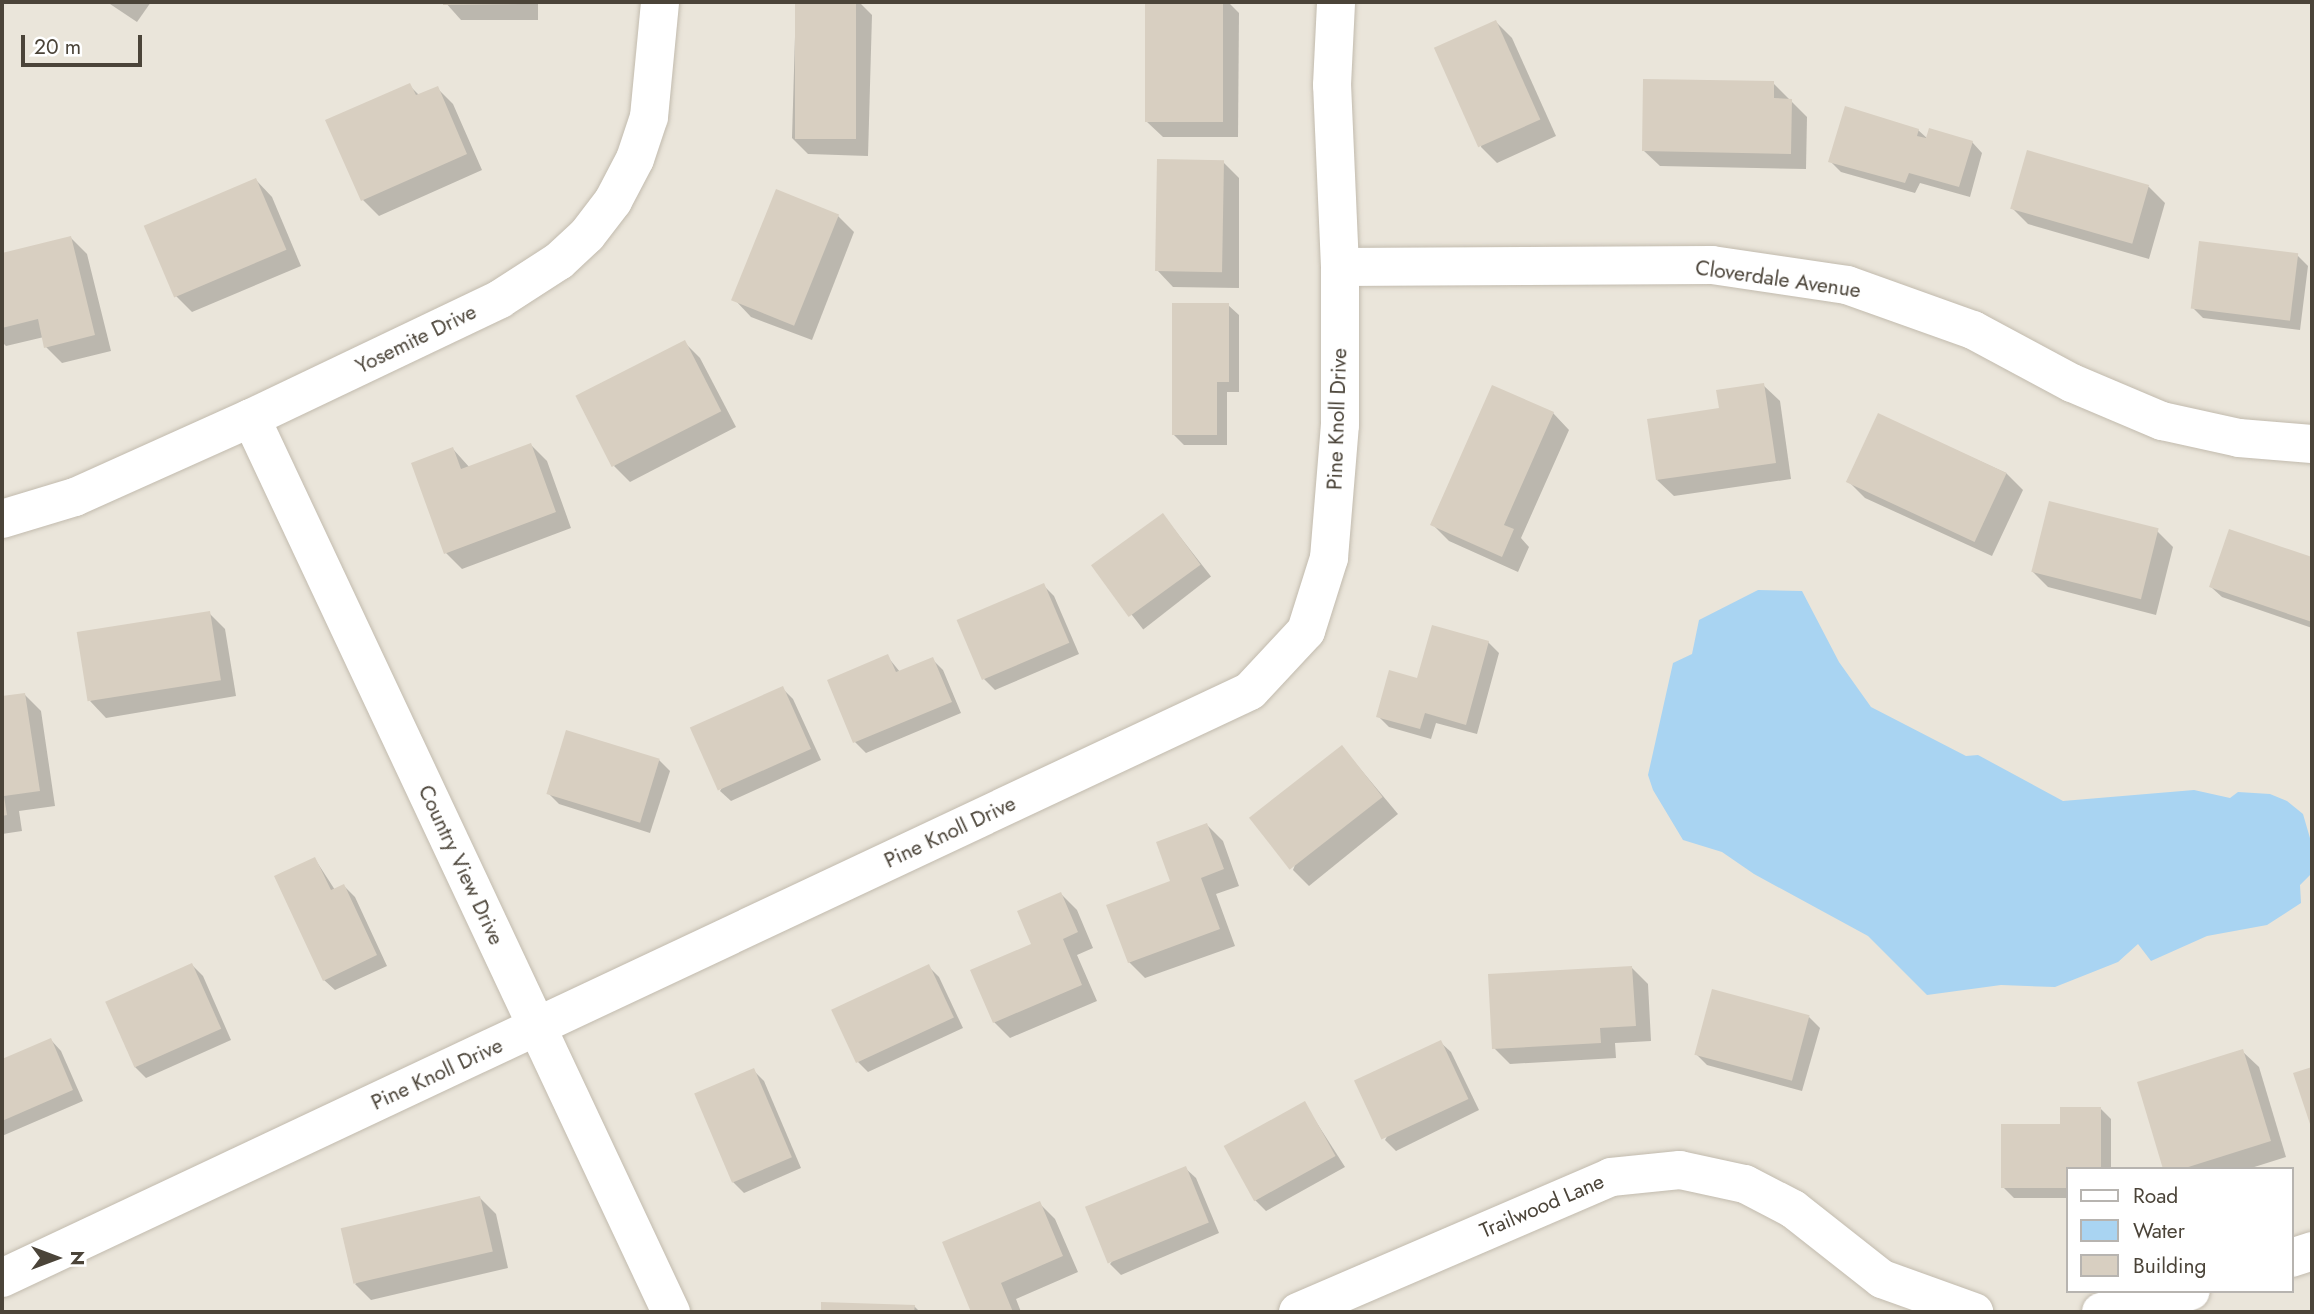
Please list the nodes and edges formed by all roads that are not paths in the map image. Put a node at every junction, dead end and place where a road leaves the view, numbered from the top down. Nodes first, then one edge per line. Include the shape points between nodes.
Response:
1 (660, 2) edge
2 (1336, 2) edge
3 (1340, 267) junction
4 (251, 418) junction
5 (2312, 444) edge
6 (2, 519) edge
7 (537, 1027) junction
8 (2312, 1251) edge
9 (2293, 1257) edge
10 (2, 1278) edge
11 (2182, 1293) edge
12 (2192, 1293) edge
13 (671, 1312) edge
14 (1301, 1312) edge
15 (1974, 1312) edge
16 (2101, 1312) edge
17 (2197, 1312) edge

1 - 4 street, Yosemite Drive via 649,117 629,170 587,235 559,261 500,299
2 - 3 street, Pine Knoll Drive via 1332,85
3 - 5 street, Cloverdale Avenue via 1712,265 1847,285 1973,330 2072,383 2162,421 2239,438
3 - 7 street, Pine Knoll Drive via 1340,425 1329,558 1306,631 1250,691
4 - 6 street, Yosemite Drive via 75,497
4 - 7 street, Country View Drive
7 - 10 street, Pine Knoll Drive
7 - 13 street, Country View Drive
8 - 9 street
11 - 16 street
12 - 17 street
14 - 15 street, Trailwood Lane via 1611,1177 1680,1170 1745,1184 1793,1209 1882,1279

